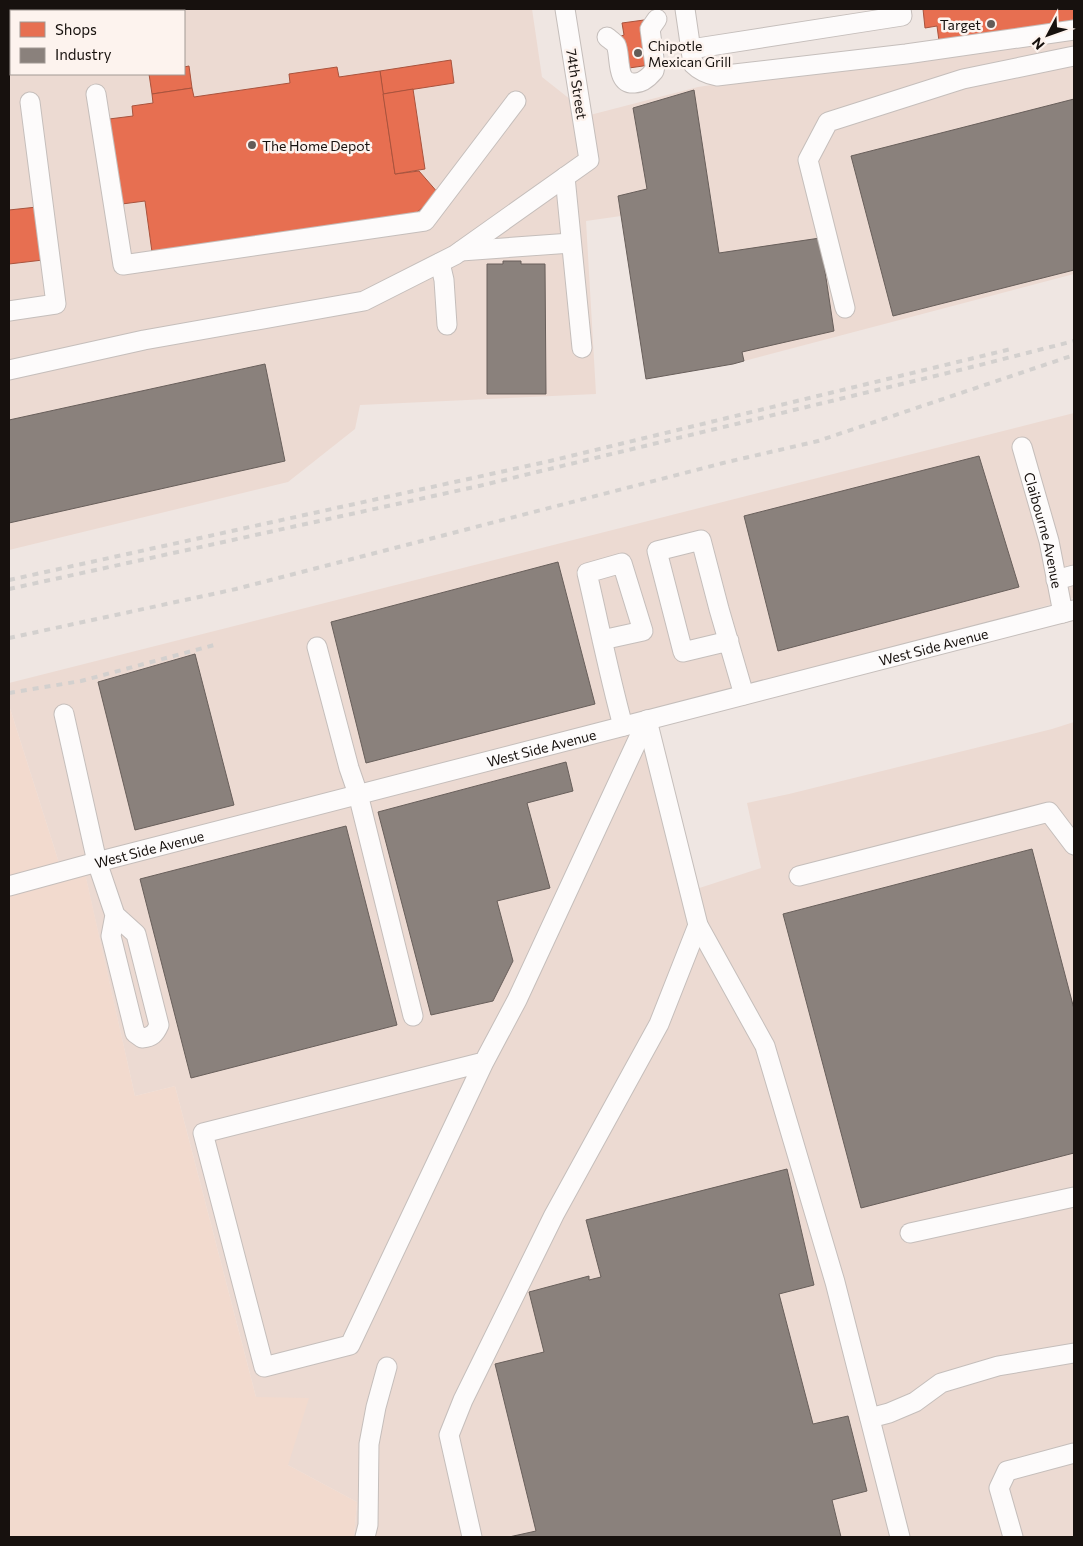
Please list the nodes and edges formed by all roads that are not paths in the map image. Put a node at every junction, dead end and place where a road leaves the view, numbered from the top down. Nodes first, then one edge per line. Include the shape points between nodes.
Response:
1 (565, 9) edge
2 (685, 9) edge
3 (901, 9) edge
4 (657, 19) dead end
5 (1074, 30) edge
6 (607, 37) dead end
7 (690, 49) junction
8 (1074, 56) edge
9 (96, 94) dead end
10 (516, 101) dead end
11 (30, 102) dead end
12 (565, 177) junction
13 (571, 243) junction
14 (461, 251) junction
15 (440, 263) junction
16 (845, 308) dead end
17 (9, 311) edge
18 (447, 325) dead end
19 (582, 348) dead end
20 (9, 370) edge
21 (1022, 447) dead end
22 (1074, 575) edge
23 (1056, 580) junction
24 (1068, 612) edge
25 (602, 640) dead end
26 (729, 641) junction
27 (317, 647) dead end
28 (744, 695) junction
29 (64, 714) dead end
30 (647, 720) junction
31 (623, 726) junction
32 (358, 794) junction
33 (1074, 845) edge
34 (97, 862) junction
35 (799, 876) dead end
36 (9, 886) edge
37 (115, 915) junction
38 (698, 925) junction
39 (413, 1016) dead end
40 (484, 1062) junction
41 (1074, 1197) edge
42 (910, 1233) dead end
43 (1074, 1353) edge
44 (387, 1367) dead end
45 (870, 1418) junction
46 (1074, 1453) edge
47 (365, 1537) edge
48 (472, 1537) edge
49 (900, 1537) edge
50 (1012, 1537) edge

1 - 12 street, 74th Street via 589,160
2 - 7 street
3 - 7 street via 902,16
4 - 6 street via 650,29 654,71 643,81 630,83 624,79 616,45
5 - 7 street via 716,76 699,70 693,64
8 - 16 street via 963,79 828,122 808,160
9 - 10 street via 123,265 426,220
11 - 17 street via 56,304
12 - 13 street
12 - 14 street
13 - 14 street
13 - 19 street
14 - 15 street
15 - 18 street
15 - 20 street via 364,301 144,340
21 - 23 street, Claibourne Avenue via 1049,541
22 - 23 street
23 - 24 street, Claibourne Avenue
24 - 28 street, West Side Avenue
25 - 31 street
26 - 26 street via 701,540 657,551 683,652
26 - 28 street
27 - 32 street
28 - 30 street, West Side Avenue
29 - 34 street
30 - 31 street, West Side Avenue
30 - 38 street
30 - 40 street via 517,1000
31 - 32 street, West Side Avenue
32 - 34 street, West Side Avenue
32 - 39 street
33 - 35 street via 1049,812
34 - 36 street, West Side Avenue
34 - 37 street
37 - 37 street via 112,936 135,1033 142,1038 151,1037 159,1026 136,934
38 - 45 street via 765,1046 836,1282
38 - 48 street via 658,1024 554,1215 449,1435
40 - 40 street via 203,1133 264,1367 350,1345
41 - 42 street
43 - 45 street via 998,1366 941,1383 915,1402 889,1414
44 - 47 street via 369,1444
45 - 49 street
46 - 50 street via 1007,1471 999,1488

